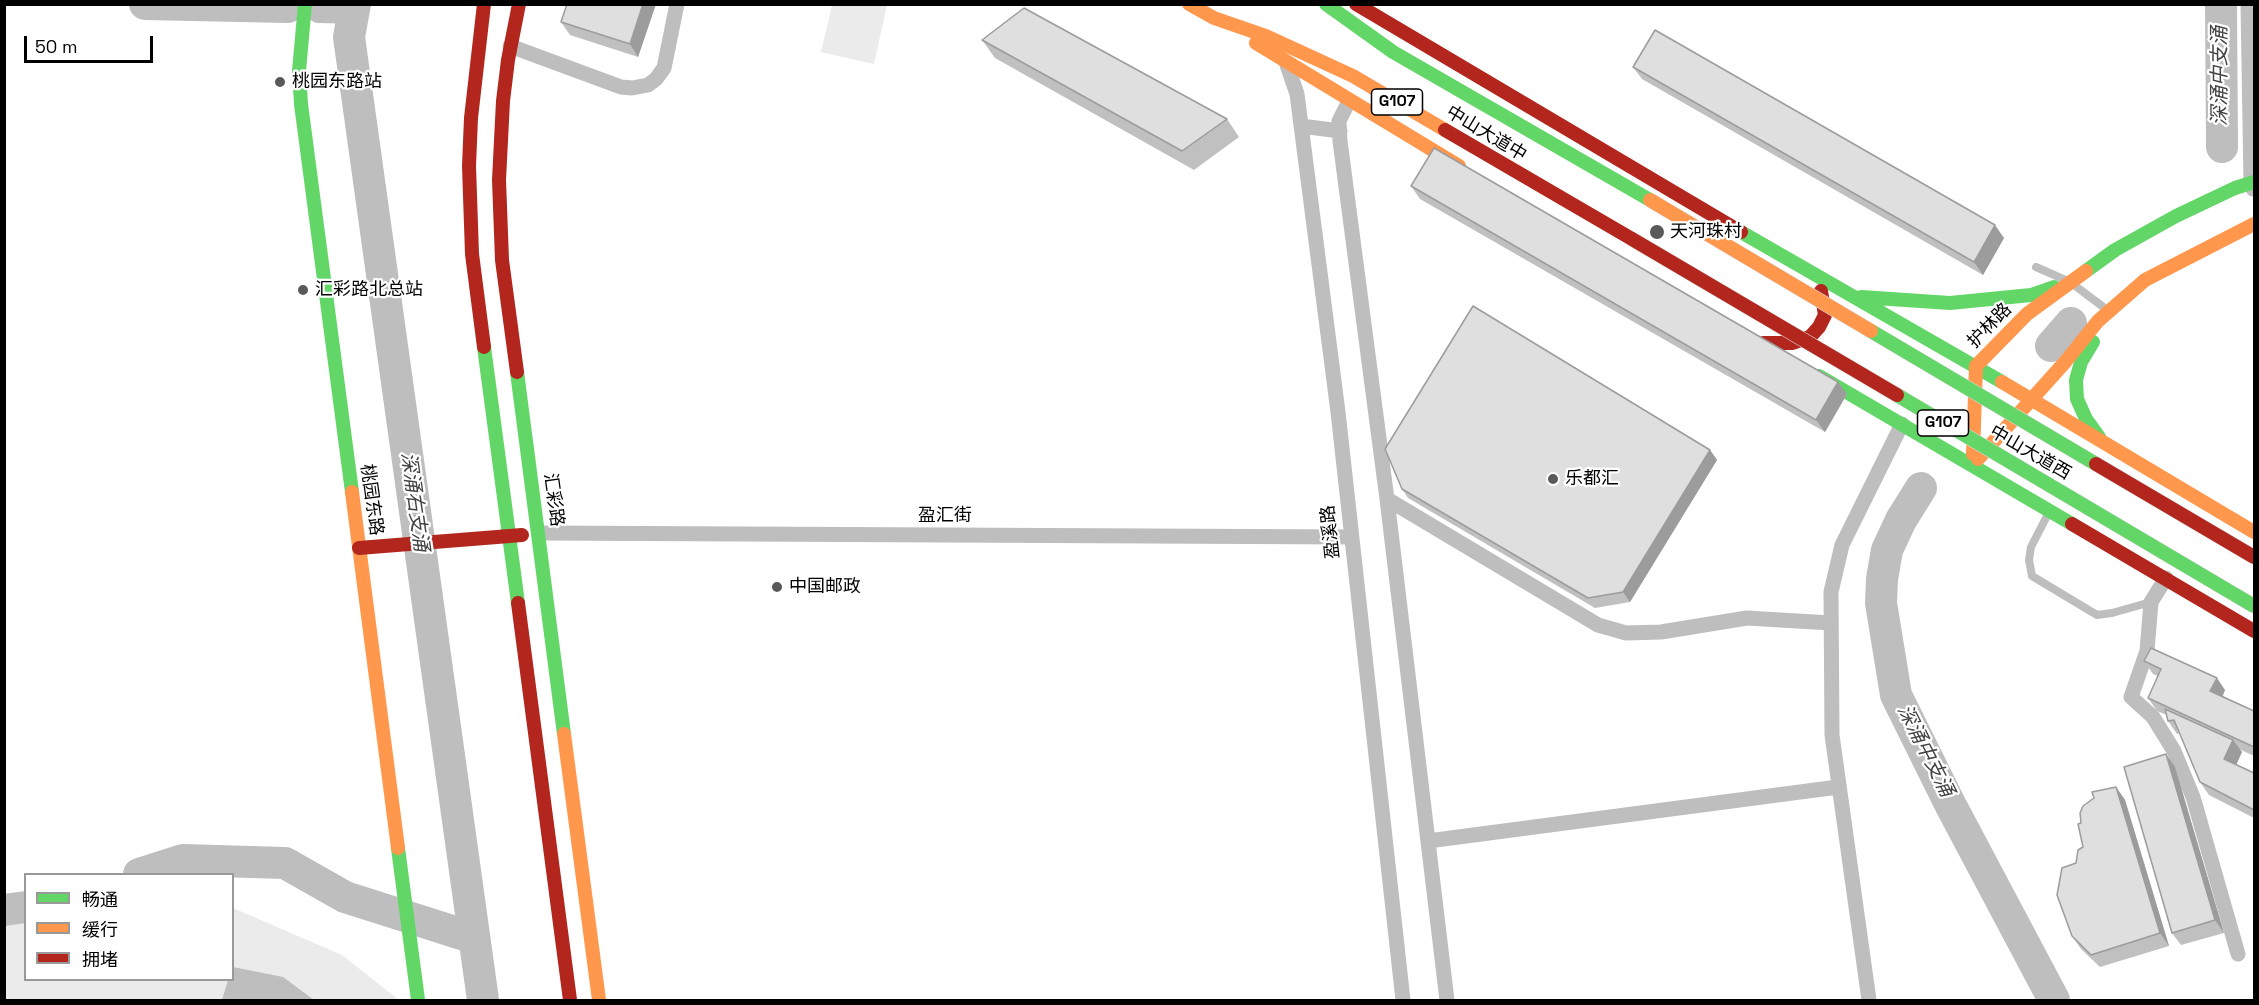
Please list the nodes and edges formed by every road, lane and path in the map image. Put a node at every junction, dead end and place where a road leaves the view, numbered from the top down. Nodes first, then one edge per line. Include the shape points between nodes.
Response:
1 (305, 4) edge
2 (484, 4) edge
3 (519, 4) edge
4 (677, 4) edge
5 (1189, 4) edge
6 (1326, 4) edge
7 (1356, 4) edge
8 (2248, 4) edge
9 (1214, 18) junction
10 (510, 46) junction
11 (1286, 62) junction
12 (1349, 101) junction
13 (1301, 126) junction
14 (1340, 131) junction
15 (1474, 175) edge
16 (2253, 186) edge
17 (1650, 200) joint
18 (2254, 224) edge
19 (1632, 240) joint
20 (2036, 267) dead end
21 (1812, 273) junction
22 (2070, 282) junction
23 (1852, 296) junction
24 (2109, 311) junction
25 (1791, 359) edge
26 (1976, 366) junction
27 (1809, 370) edge
28 (2032, 399) junction
29 (1902, 424) junction
30 (2104, 443) junction
31 (1972, 465) junction
32 (514, 467) junction
33 (1387, 499) junction
34 (2050, 510) junction
35 (2254, 532) edge
36 (540, 533) junction
37 (508, 537) junction
38 (1351, 537) junction
39 (359, 548) junction
40 (2254, 557) edge
41 (2166, 578) junction
42 (2151, 602) junction
43 (2254, 606) edge
44 (1831, 622) junction
45 (2254, 631) edge
46 (1838, 787) junction
47 (1428, 842) junction
48 (2238, 954) dead end
49 (581, 973) junction
50 (418, 1000) edge
51 (570, 1000) edge
52 (599, 1000) edge
53 (1403, 1000) edge
54 (1447, 1000) edge
55 (1869, 1000) edge

1 - 39 main road, 桃园东路 via 299,71 301,104
2 - 32 main road, 汇彩路 via 471,118 469,203 476,300
3 - 10 main road, 汇彩路
4 - 10 street via 664,68 648,85 621,87
5 - 9 main road, 中山大道中 / G107
6 - 17 main road, 中山大道中 / G107 via 1393,52
7 - 21 main road
8 - 16 street
9 - 11 main road
9 - 19 main road, 中山大道中 / G107 via 1266,36 1353,76
10 - 32 main road, 汇彩路 via 500,142 500,215
11 - 12 main road
11 - 13 street, 盈溪路 via 1297,94
12 - 14 street
12 - 15 main road
13 - 14 street
13 - 38 street, 盈溪路
14 - 33 street
16 - 22 main road, 护林路 via 2176,216 2115,250
17 - 40 main road, 中山大道西 / G107, bridge
18 - 24 main road via 2145,280
19 - 43 main road, 中山大道西 / G107, bridge
20 - 22 lane
21 - 23 main road
21 - 25 main road via 1823,297 1825,315 1810,337 1781,344 1758,340
22 - 23 main road via 2031,295 1950,303
22 - 24 lane
22 - 26 main road, 护林路 via 2027,314
23 - 26 main road
24 - 28 main road
24 - 30 main road via 2076,380 2077,399
26 - 28 main road
26 - 31 main road, 护林路
27 - 29 main road
28 - 30 main road
28 - 31 main road
29 - 31 main road
29 - 44 street via 1842,545 1831,592
30 - 35 main road
31 - 34 main road
32 - 36 main road, 汇彩路
32 - 37 main road, 汇彩路
33 - 44 street via 1598,625 1626,633 1661,632 1747,618
33 - 47 street
34 - 41 main road
34 - 42 lane via 2031,548 2032,576 2097,615
36 - 37 main road
36 - 38 street, 盈汇街
36 - 49 main road, 汇彩路
37 - 39 main road
37 - 49 main road, 汇彩路
38 - 53 street, 盈溪路
39 - 50 main road, 桃园东路
41 - 42 street
41 - 45 main road
42 - 48 street via 2147,651 2130,697 2152,717 2174,751 2193,797
44 - 46 street via 1832,735
46 - 47 street
46 - 55 street
47 - 54 street
49 - 51 main road, 汇彩路
49 - 52 main road, 汇彩路

